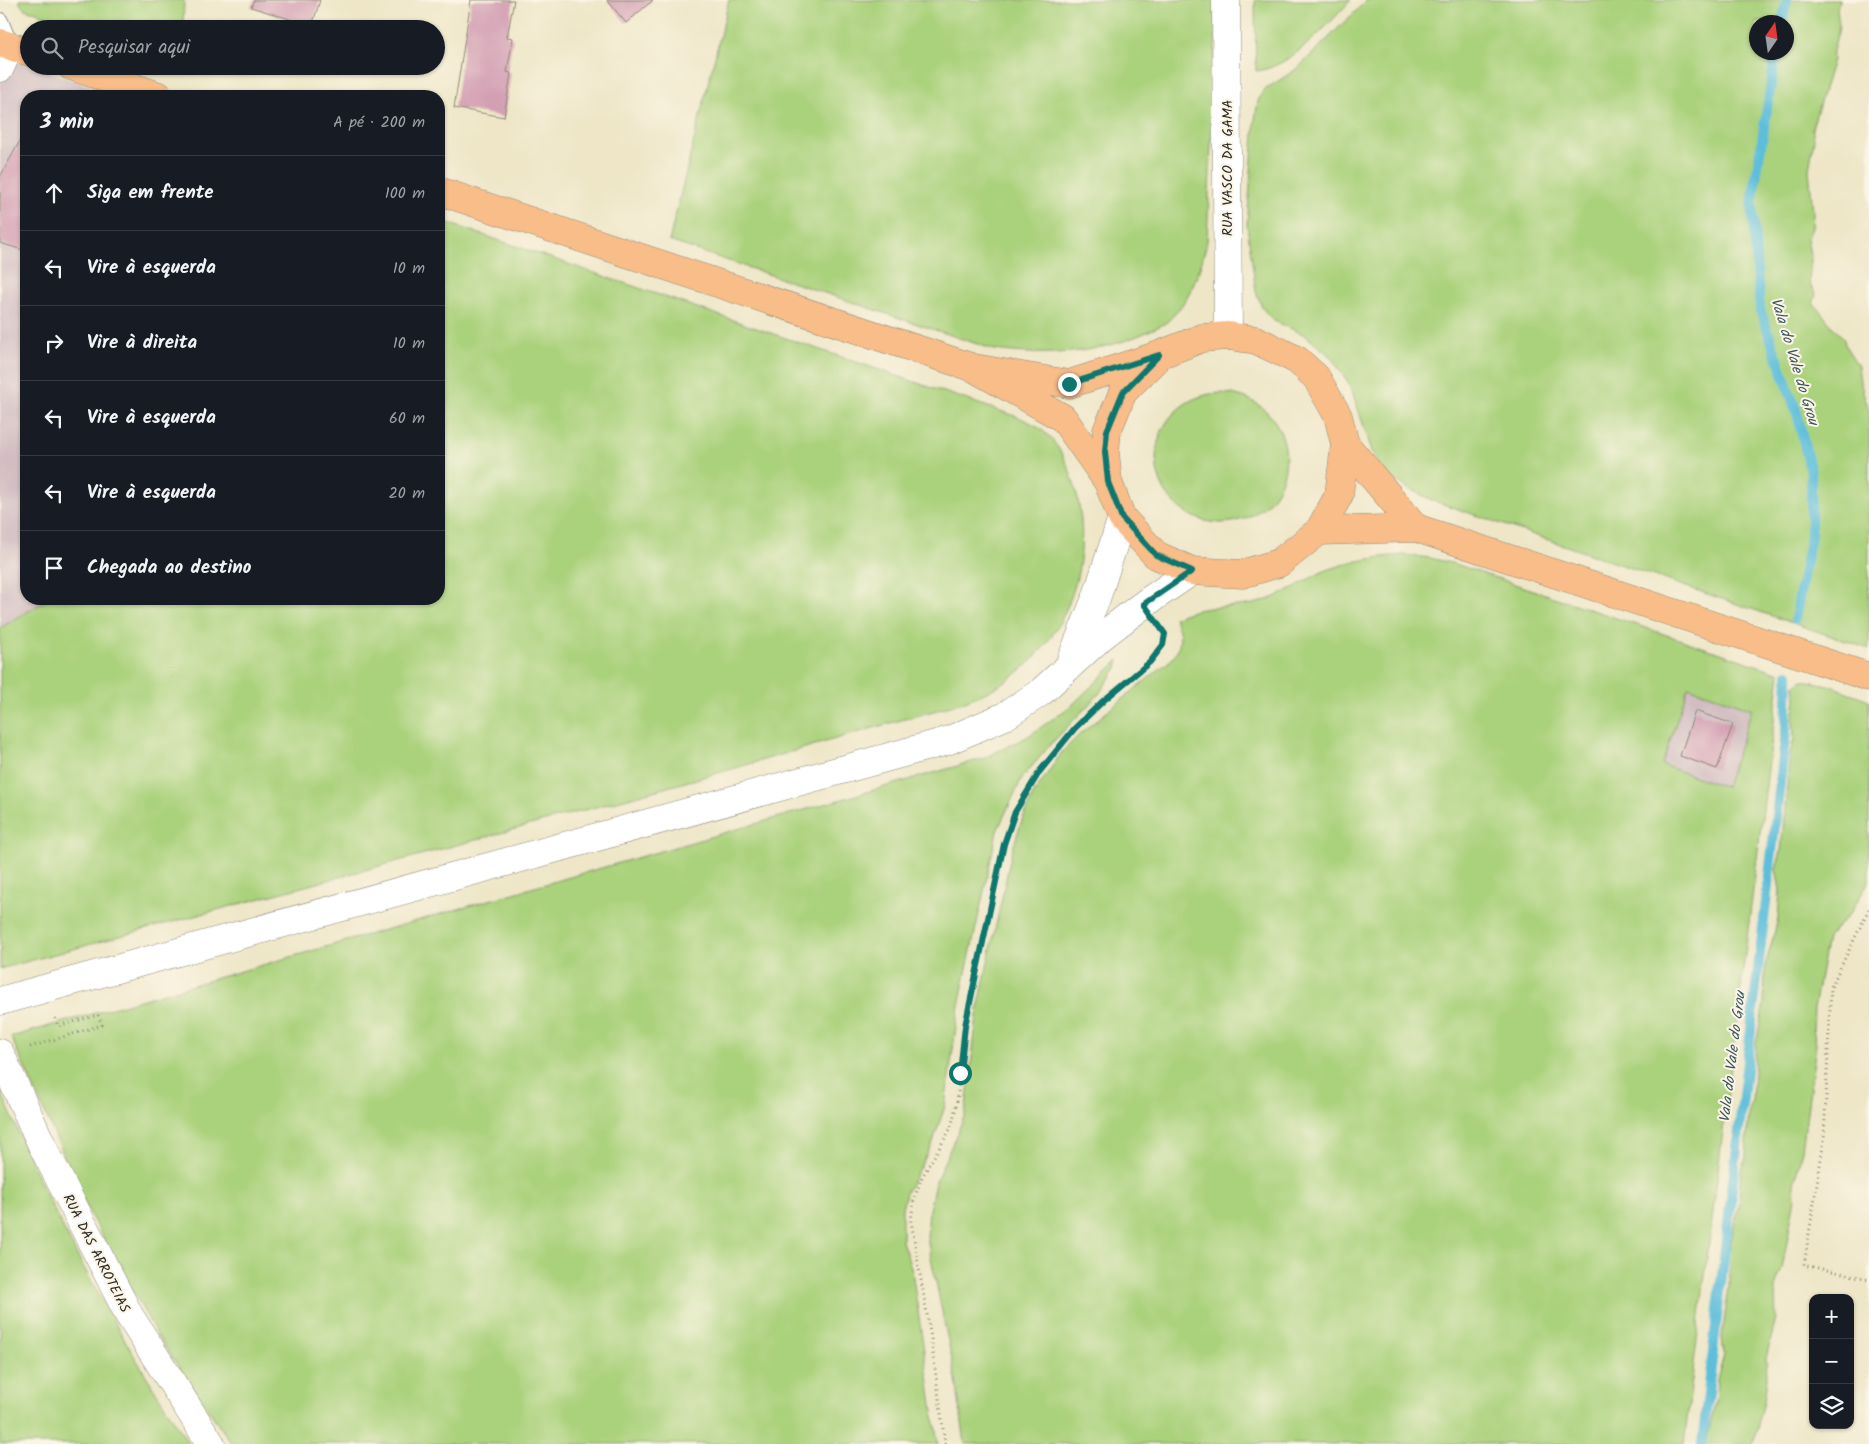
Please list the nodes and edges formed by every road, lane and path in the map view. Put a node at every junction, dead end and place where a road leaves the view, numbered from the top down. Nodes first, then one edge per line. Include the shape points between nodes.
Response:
1 (1226, 0) edge
2 (0, 20) edge
3 (10, 52) edge
4 (97, 75) edge
5 (141, 90) edge
6 (445, 193) edge
7 (1228, 336) junction
8 (1159, 355) junction
9 (974, 368) junction
10 (1345, 444) junction
11 (1108, 482) junction
12 (1122, 518) junction
13 (1416, 528) junction
14 (1318, 531) junction
15 (1192, 571) junction
16 (1144, 604) junction
17 (1070, 664) junction
18 (1869, 677) edge
19 (1869, 908) edge
20 (0, 1001) edge
21 (58, 1026) dead end
22 (61, 1037) dead end
23 (0, 1052) edge
24 (1869, 1279) edge
25 (211, 1444) edge
26 (945, 1444) edge

1 - 7 street, RUA VASCO DA GAMA
2 - 3 lane
4 - 5 main road
6 - 9 main road
7 - 8 main road via 1202,338
7 - 10 main road via 1256,340 1297,360 1316,377 1338,416
8 - 9 main road via 1069,384
8 - 11 main road via 1123,392 1107,431
9 - 11 main road via 1063,418
10 - 13 main road
10 - 14 main road via 1338,495
11 - 12 main road
12 - 15 main road via 1156,555
12 - 17 street via 1102,583
13 - 14 main road
13 - 18 main road
14 - 15 main road via 1279,563 1242,574
15 - 16 street
16 - 17 street
16 - 26 path via 1165,634 1163,645 1150,662 1075,728 1040,771 1015,812 1004,844 965,1026 958,1102 951,1128 922,1177 914,1199 911,1221 914,1250 931,1338
17 - 20 street via 1041,692 1005,716 947,741
19 - 24 path via 1831,987 1824,1140 1804,1265
21 - 22 path via 98,1015 102,1025
23 - 25 street, RUA DAS ARROTEIAS via 41,1143 129,1315

